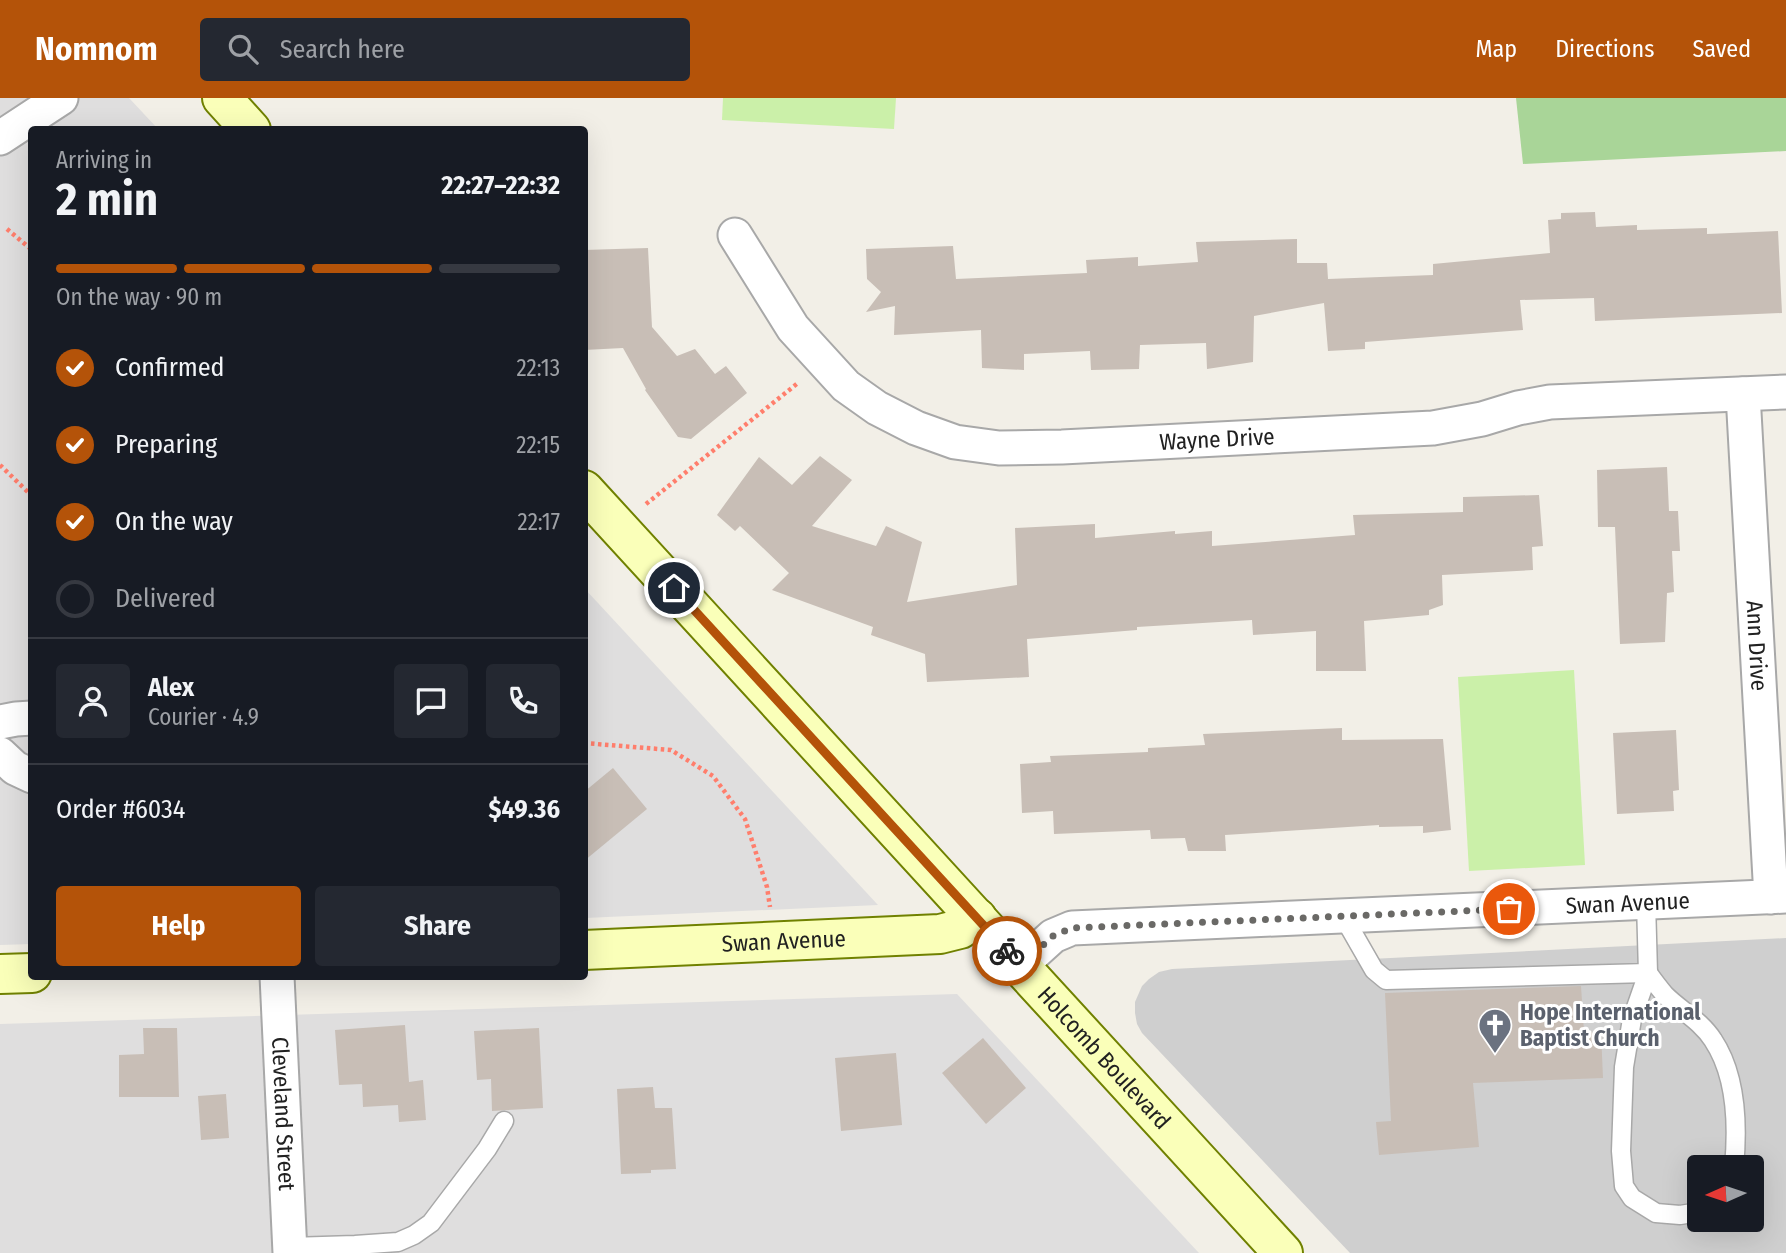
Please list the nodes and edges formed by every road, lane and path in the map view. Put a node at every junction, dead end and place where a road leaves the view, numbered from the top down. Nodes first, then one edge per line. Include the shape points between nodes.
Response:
1 (61, 98) edge
2 (222, 98) edge
3 (247, 126) edge
4 (0, 138) edge
5 (7, 229) dead end
6 (735, 235) dead end
7 (28, 247) edge
8 (823, 362) junction
9 (1786, 393) edge
10 (1743, 394) junction
11 (0, 465) edge
12 (28, 492) edge
13 (588, 495) edge
14 (618, 526) junction
15 (28, 719) edge
16 (0, 722) edge
17 (588, 743) edge
18 (0, 754) edge
19 (28, 774) edge
20 (1778, 897) edge
21 (1646, 902) junction
22 (1343, 916) junction
23 (977, 918) junction
24 (775, 942) junction
25 (588, 950) edge
26 (1021, 965) junction
27 (28, 973) edge
28 (1648, 973) junction
29 (0, 974) edge
30 (277, 980) edge
31 (504, 1121) dead end
32 (1735, 1155) edge
33 (1687, 1214) edge
34 (290, 1250) edge
35 (1283, 1253) edge

1 - 4 street
2 - 3 street
5 - 7 path
6 - 8 street, Wayne Drive via 793,328
8 - 10 street, Wayne Drive via 846,386 916,428 955,442 999,448 1433,428 1550,402
8 - 14 path
9 - 10 street, Wayne Drive
10 - 20 street, Ann Drive
11 - 12 path
13 - 14 street, Holcomb Boulevard
14 - 23 street, Holcomb Boulevard
15 - 16 street
17 - 24 path via 671,750 713,776 745,819 767,887
18 - 19 street
20 - 21 street, Swan Avenue
21 - 22 street, Swan Avenue
21 - 28 lane
22 - 26 street, Swan Avenue via 1072,928 1053,936
22 - 28 lane via 1374,970 1386,980
23 - 24 street, Swan Avenue via 940,934
23 - 26 street, Holcomb Boulevard
24 - 25 street, Swan Avenue
26 - 35 street, Holcomb Boulevard
27 - 29 street
28 - 32 lane via 1713,1039 1730,1075
28 - 33 lane via 1632,1019 1623,1067 1624,1186 1632,1198 1656,1213
30 - 34 street, Cleveland Street
31 - 34 lane via 431,1223 414,1235 398,1242

